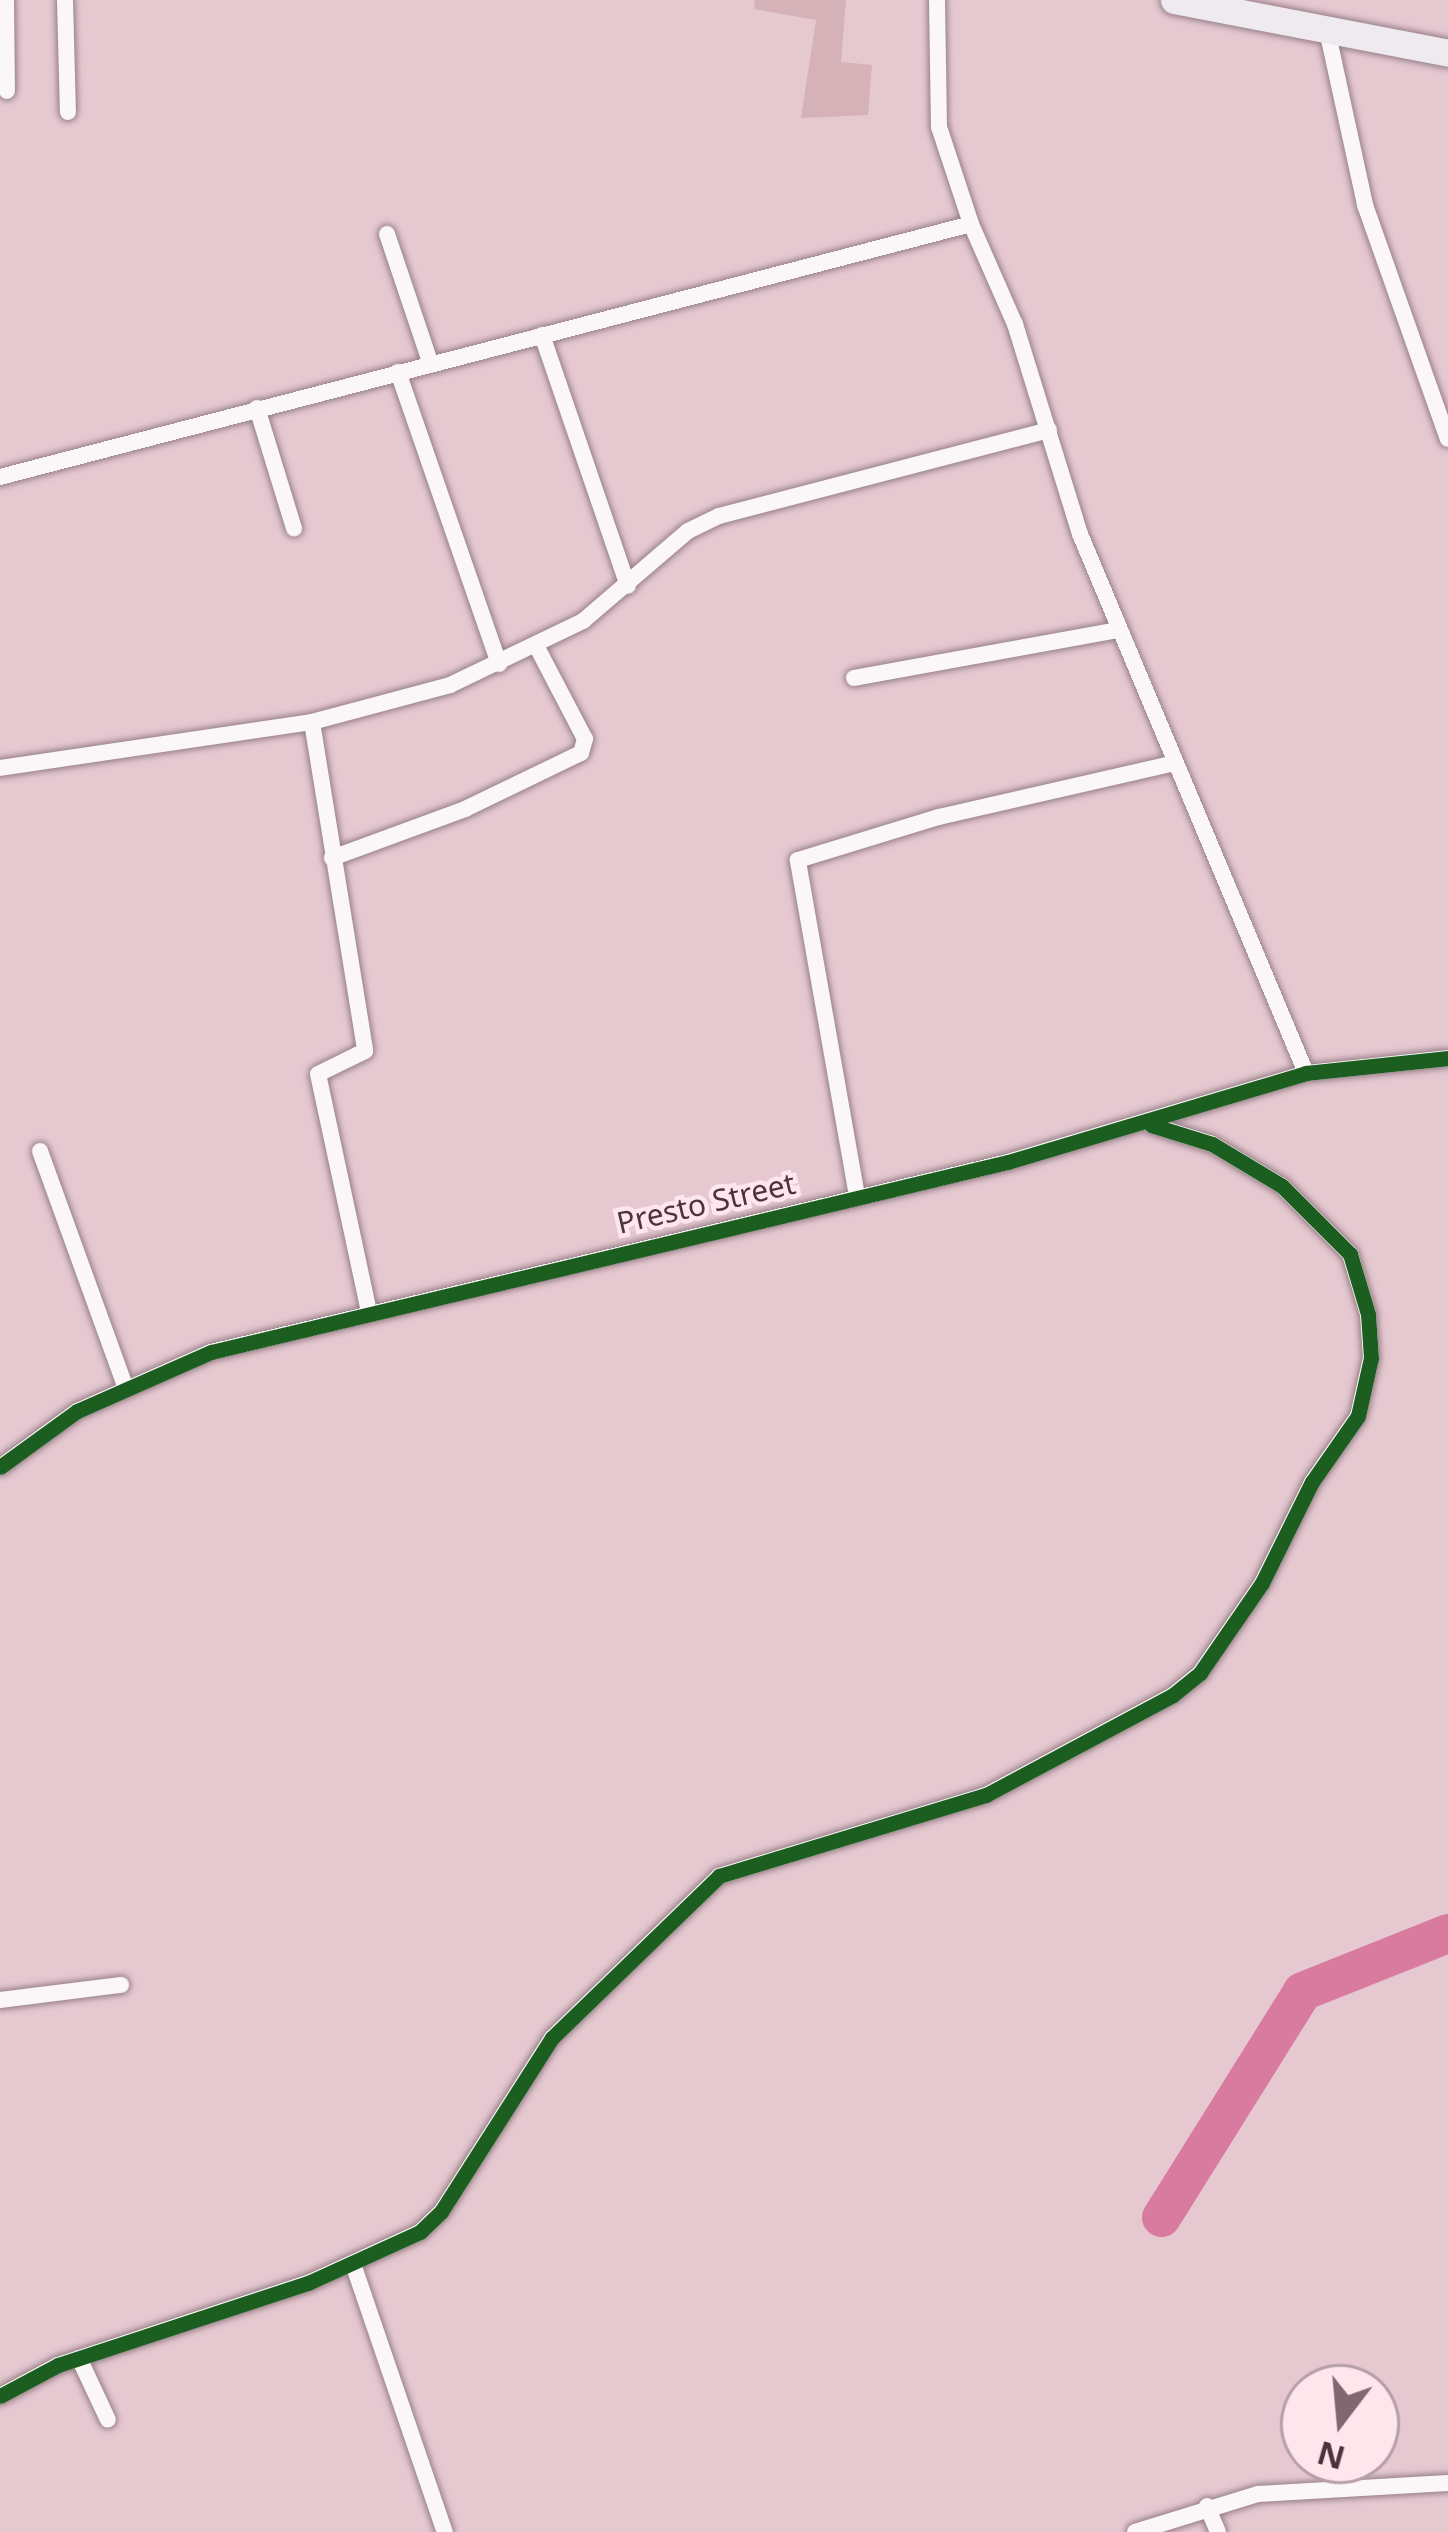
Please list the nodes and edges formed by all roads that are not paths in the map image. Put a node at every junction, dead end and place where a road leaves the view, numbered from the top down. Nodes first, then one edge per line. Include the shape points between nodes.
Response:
1 (6, 0) edge
2 (65, 0) edge
3 (937, 0) edge
4 (1174, 0) edge
5 (1327, 29) junction
6 (1448, 53) edge
7 (8, 91) dead end
8 (68, 112) dead end
9 (971, 224) junction
10 (387, 234) dead end
11 (542, 335) junction
12 (430, 362) junction
13 (398, 372) junction
14 (257, 408) junction
15 (1049, 430) junction
16 (1448, 439) edge
17 (0, 477) edge
18 (294, 528) dead end
19 (628, 586) junction
20 (1118, 629) junction
21 (538, 647) junction
22 (500, 664) junction
23 (854, 677) dead end
24 (312, 722) junction
25 (1175, 764) junction
26 (0, 768) edge
27 (332, 858) junction
28 (1448, 1058) edge
29 (1306, 1073) junction
30 (1151, 1125) junction
31 (40, 1151) dead end
32 (857, 1196) junction
33 (369, 1311) junction
34 (126, 1389) junction
35 (0, 1467) edge
36 (121, 1985) dead end
37 (0, 2000) edge
38 (353, 2264) junction
39 (79, 2358) junction
40 (0, 2396) edge
41 (108, 2420) dead end
42 (1448, 2483) edge
43 (1207, 2506) junction
44 (446, 2532) edge
45 (1135, 2532) edge
46 (1218, 2532) edge

1 - 7 street
2 - 8 street
3 - 9 street via 939,127
4 - 5 main road
5 - 6 main road
5 - 16 street via 1365,206
9 - 11 street
9 - 15 street
10 - 12 street
11 - 12 street
11 - 19 street
12 - 13 street
13 - 14 street
13 - 22 street
14 - 17 street
14 - 18 street
15 - 19 street via 754,502 688,531
15 - 20 street
19 - 21 street
20 - 23 street
20 - 25 street
21 - 22 street
21 - 27 street via 585,739 581,753 465,809
22 - 24 street
24 - 26 street
24 - 27 street
25 - 29 street
25 - 32 street via 939,817 798,860
27 - 33 street via 365,1051 318,1074
28 - 29 street, Presto Street
29 - 30 street, Presto Street
30 - 32 street, Presto Street
30 - 38 street via 1212,1144 1282,1186 1350,1254 1368,1314 1371,1358 1358,1416 1312,1482 1226,1641 1173,1695 1016,1781 921,1818 719,1876 552,2038 441,2212 420,2232
31 - 34 street
32 - 33 street, Presto Street
33 - 34 street, Presto Street via 212,1352
34 - 35 street, Presto Street via 77,1411
36 - 37 street
38 - 39 street
38 - 44 street
39 - 40 street
39 - 41 street
42 - 43 street via 1312,2486
43 - 45 street
43 - 46 street

